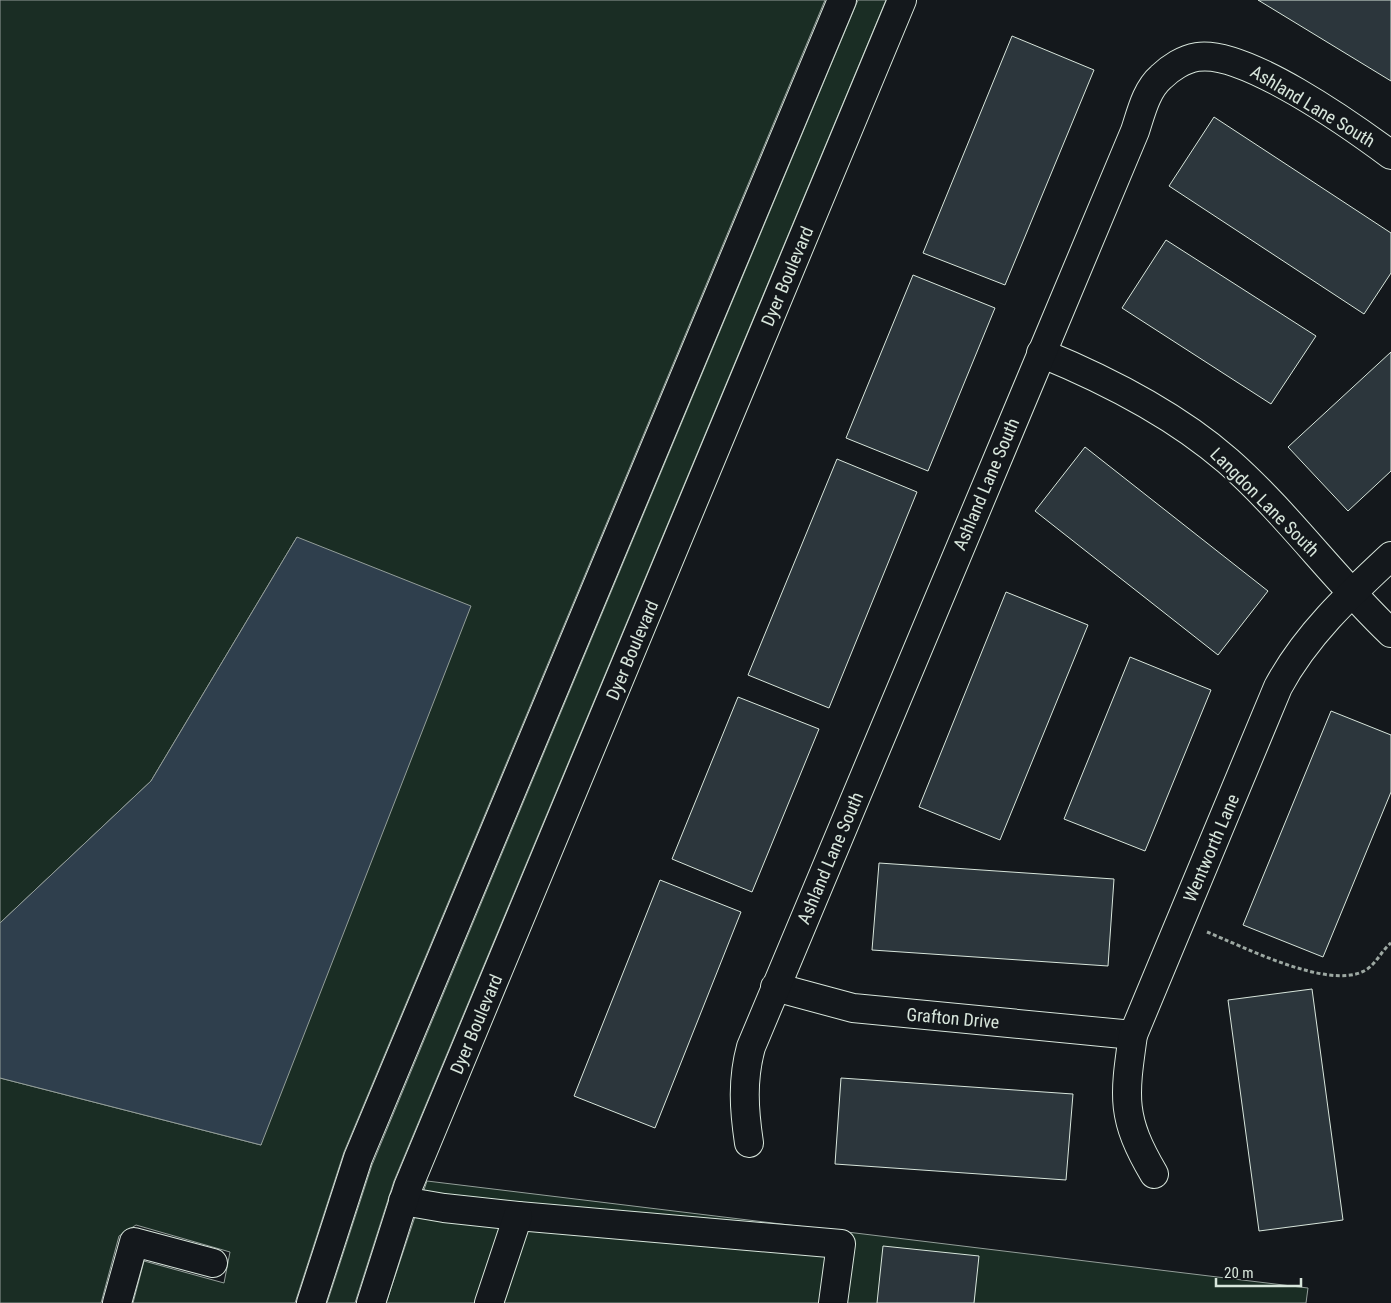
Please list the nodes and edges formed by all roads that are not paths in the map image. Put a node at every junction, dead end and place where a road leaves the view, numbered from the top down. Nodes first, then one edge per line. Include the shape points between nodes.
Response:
1 (842, 0) edge
2 (902, 0) edge
3 (1391, 154) edge
4 (1041, 352) junction
5 (1391, 556) edge
6 (1352, 592) junction
7 (1391, 633) edge
8 (775, 988) junction
9 (1133, 1035) junction
10 (749, 1143) dead end
11 (1154, 1174) dead end
12 (403, 1201) junction
13 (518, 1216) junction
14 (213, 1263) dead end
15 (117, 1303) edge
16 (312, 1303) edge
17 (370, 1303) edge
18 (489, 1303) edge
19 (833, 1303) edge

1 - 16 street via 358,1158
2 - 12 street, Dyer Boulevard
3 - 4 street, Ashland Lane South via 1305,98 1240,63 1215,57 1183,61 1159,78 1148,95
4 - 6 street, Langdon Lane South via 1108,382 1196,436 1262,494
4 - 8 street, Ashland Lane South
5 - 6 street, Wentworth Lane
6 - 7 street, Langdon Lane South
6 - 9 street, Wentworth Lane via 1292,661 1278,687
8 - 9 street, Grafton Drive via 853,1008
8 - 10 street, Ashland Lane South via 750,1047 745,1070 744,1114
9 - 11 street, Wentworth Lane via 1126,1084 1127,1108 1137,1145
12 - 13 street
12 - 17 street, Dyer Boulevard
13 - 18 street
13 - 19 street via 841,1244
14 - 15 street via 134,1242

